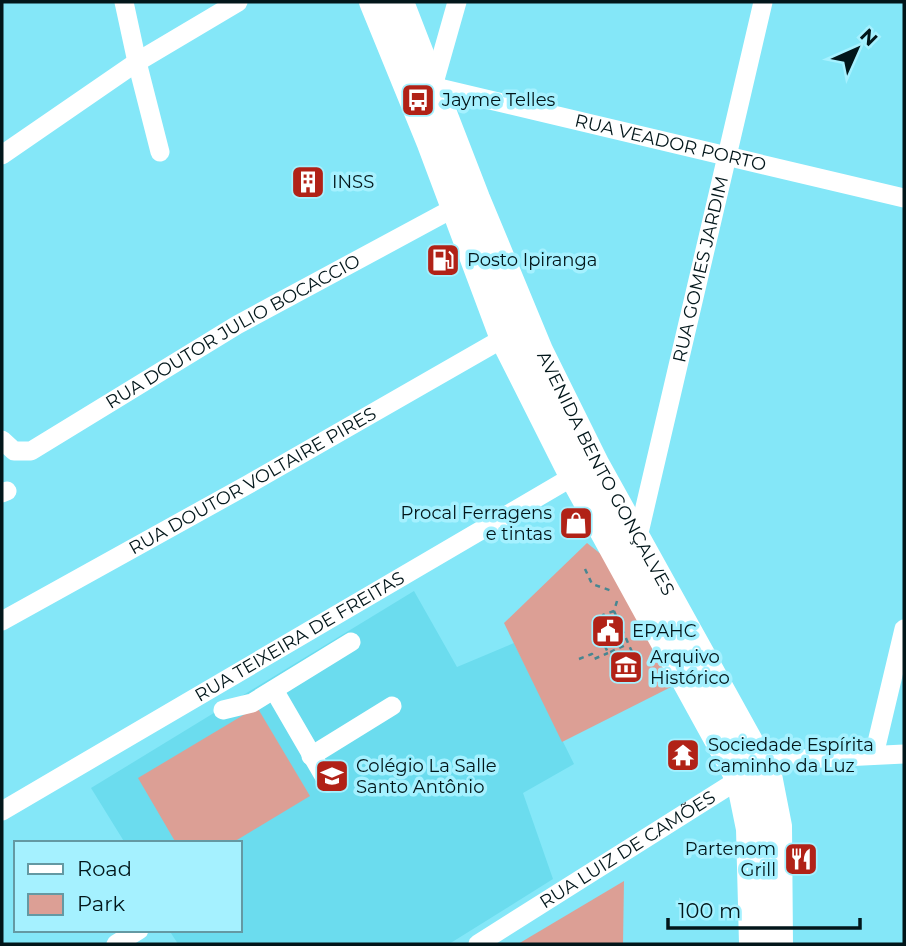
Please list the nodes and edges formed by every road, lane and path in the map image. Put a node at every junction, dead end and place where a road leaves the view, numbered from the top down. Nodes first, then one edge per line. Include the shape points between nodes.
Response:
1 (124, 2) edge
2 (237, 2) edge
3 (371, 2) edge
4 (387, 2) edge
5 (402, 2) edge
6 (457, 2) edge
7 (763, 2) edge
8 (136, 62) junction
9 (434, 85) junction
10 (441, 139) junction
11 (160, 152) dead end
12 (2, 155) edge
13 (727, 156) junction
14 (478, 198) junction
15 (904, 198) edge
16 (452, 209) junction
17 (502, 340) junction
18 (8, 446) edge
19 (585, 469) junction
20 (638, 537) junction
21 (585, 569) dead end
22 (612, 590) dead end
23 (617, 602) dead end
24 (614, 611) junction
25 (604, 618) dead end
26 (2, 621) edge
27 (904, 629) edge
28 (351, 642) dead end
29 (628, 644) junction
30 (606, 646) dead end
31 (632, 652) dead end
32 (608, 653) junction
33 (579, 659) dead end
34 (208, 690) junction
35 (274, 690) junction
36 (392, 706) dead end
37 (874, 754) junction
38 (904, 754) edge
39 (312, 756) junction
40 (750, 770) junction
41 (328, 783) dead end
42 (2, 811) edge
43 (764, 827) junction
44 (136, 932) edge
45 (116, 944) edge
46 (478, 944) edge
47 (751, 944) edge
48 (766, 944) edge
49 (781, 944) edge

1 - 8 street
2 - 8 street
3 - 16 main road, AVENIDA BENTO GONÇALVES
4 - 10 street
5 - 9 main road, AVENIDA BENTO GONÇALVES
6 - 9 street
7 - 13 street, RUA GOMES JARDIM
8 - 11 street
8 - 12 street
9 - 13 street, RUA VEADOR PORTO
9 - 14 main road, AVENIDA BENTO GONÇALVES
10 - 14 street
10 - 16 street
10 - 19 street via 522,345
13 - 15 street, RUA VEADOR PORTO
13 - 20 street, RUA GOMES JARDIM
14 - 19 main road, AVENIDA BENTO GONÇALVES
16 - 17 main road, AVENIDA BENTO GONÇALVES
16 - 18 street, RUA DOUTOR JULIO BOCACCIO via 237,326 31,451
17 - 19 main road, AVENIDA BENTO GONÇALVES
17 - 26 street, RUA DOUTOR VOLTAIRE PIRES
19 - 20 main road, AVENIDA BENTO GONÇALVES
19 - 34 street, RUA TEIXEIRA DE FREITAS
19 - 40 main road, AVENIDA BENTO GONÇALVES
20 - 40 main road, AVENIDA BENTO GONÇALVES
21 - 22 path via 592,584
23 - 24 path
24 - 25 path
24 - 29 path
27 - 37 street
28 - 35 street
29 - 31 path
29 - 32 path
30 - 32 path
32 - 33 path
34 - 35 street via 222,708 253,703
34 - 42 street, RUA TEIXEIRA DE FREITAS
35 - 39 street
36 - 39 street
37 - 38 street, RUA LUIZ DE CAMÕES
37 - 40 street, RUA LUIZ DE CAMÕES
39 - 41 street
40 - 43 street
40 - 43 street
40 - 46 street, RUA LUIZ DE CAMÕES
40 - 47 main road, AVENIDA BENTO GONÇALVES
40 - 49 main road, AVENIDA BENTO GONÇALVES via 770,775 780,826
43 - 48 street
44 - 45 street

